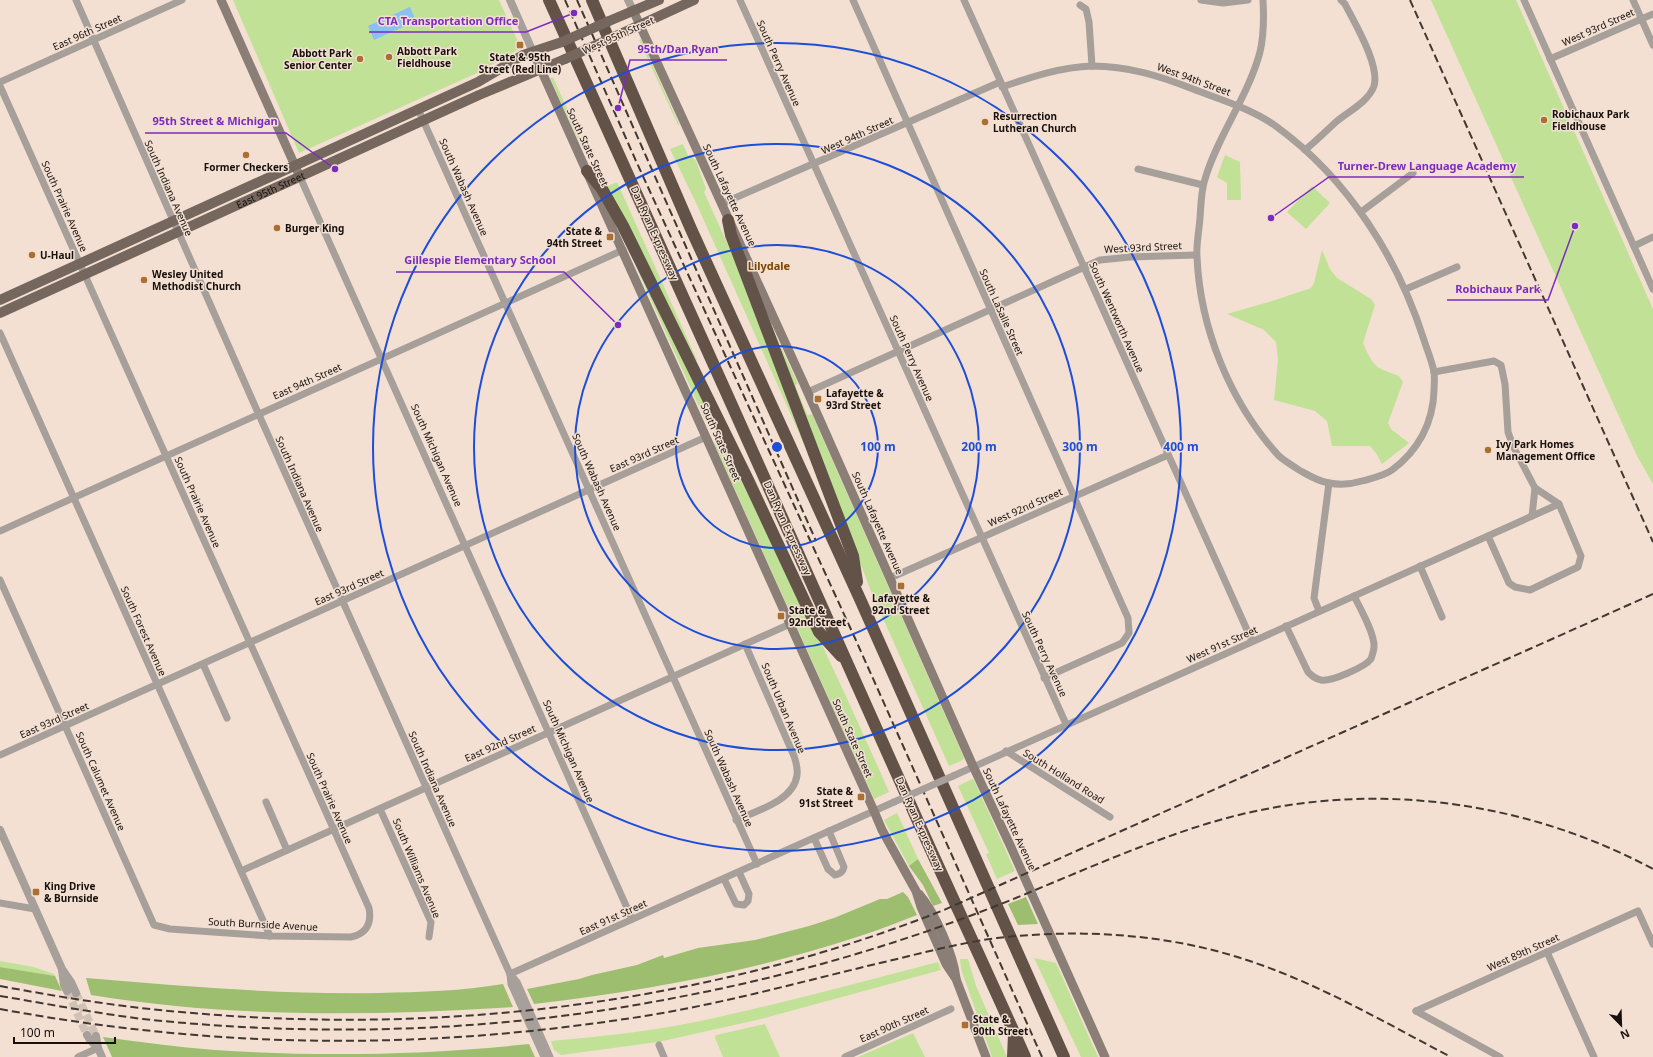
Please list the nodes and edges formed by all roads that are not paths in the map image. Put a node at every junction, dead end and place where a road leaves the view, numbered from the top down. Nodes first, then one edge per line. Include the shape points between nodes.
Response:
1 (76, 0) edge
2 (182, 0) edge
3 (221, 0) edge
4 (510, 0) edge
5 (549, 0) edge
6 (592, 0) edge
7 (628, 0) edge
8 (660, 0) edge
9 (694, 0) edge
10 (740, 0) edge
11 (853, 0) edge
12 (964, 0) edge
13 (1201, 0) edge
14 (1248, 0) edge
15 (1263, 0) edge
16 (1341, 0) edge
17 (1524, 0) edge
18 (1633, 0) edge
19 (1080, 5) dead end
20 (633, 10) junction
21 (1653, 14) edge
22 (1641, 19) junction
23 (640, 25) junction
24 (94, 40) junction
25 (1653, 45) edge
26 (533, 52) junction
27 (1550, 59) junction
28 (1092, 66) junction
29 (541, 69) junction
30 (0, 82) edge
31 (1001, 85) junction
32 (0, 86) edge
33 (1238, 106) junction
34 (418, 109) junction
35 (423, 121) junction
36 (908, 123) junction
37 (1305, 150) junction
38 (814, 164) junction
39 (295, 165) junction
40 (1138, 169) dead end
41 (587, 171) junction
42 (1413, 173) dead end
43 (300, 177) junction
44 (1203, 185) junction
45 (721, 204) junction
46 (1361, 212) junction
47 (728, 220) junction
48 (173, 221) junction
49 (178, 232) junction
50 (1653, 238) edge
51 (1634, 246) junction
52 (623, 250) junction
53 (1196, 255) junction
54 (79, 263) junction
55 (1083, 267) junction
56 (1457, 267) dead end
57 (84, 274) junction
58 (1406, 289) junction
59 (1653, 290) edge
60 (0, 300) edge
61 (506, 303) junction
62 (990, 309) junction
63 (0, 313) edge
64 (0, 333) edge
65 (898, 351) junction
66 (382, 359) junction
67 (1434, 372) junction
68 (808, 392) junction
69 (258, 415) junction
70 (706, 437) junction
71 (1168, 455) junction
72 (166, 456) junction
73 (1329, 483) junction
74 (1535, 488) junction
75 (590, 490) junction
76 (1074, 496) junction
77 (74, 498) junction
78 (1559, 504) junction
79 (1532, 516) junction
80 (0, 531) edge
81 (1488, 536) junction
82 (981, 537) junction
83 (466, 546) junction
84 (1420, 566) junction
85 (890, 578) junction
86 (0, 580) edge
87 (1354, 596) junction
88 (860, 599) junction
89 (342, 601) junction
90 (1319, 611) junction
91 (1442, 617) dead end
92 (790, 624) junction
93 (1286, 626) junction
94 (1252, 641) junction
95 (250, 643) junction
96 (745, 644) junction
97 (203, 664) junction
98 (850, 667) junction
99 (673, 677) junction
100 (1044, 678) junction
101 (157, 685) junction
102 (227, 718) dead end
103 (1066, 724) junction
104 (65, 726) junction
105 (549, 732) junction
106 (1006, 751) junction
107 (0, 755) edge
108 (973, 766) junction
109 (426, 788) junction
110 (266, 802) dead end
111 (894, 802) joint
112 (380, 808) junction
113 (874, 811) junction
114 (1110, 817) dead end
115 (736, 820) junction
116 (333, 829) junction
117 (0, 830) edge
118 (829, 831) junction
119 (814, 838) junction
120 (287, 850) junction
121 (756, 864) junction
122 (241, 871) junction
123 (739, 872) junction
124 (724, 879) junction
125 (0, 903) edge
126 (35, 909) junction
127 (632, 919) junction
128 (154, 925) joint
129 (367, 927) joint
130 (270, 936) junction
131 (429, 937) dead end
132 (1653, 944) edge
133 (1547, 952) junction
134 (62, 969) junction
135 (510, 974) junction
136 (67, 992) tunnel mouth
137 (76, 992) tunnel mouth
138 (951, 1009) dead end
139 (1014, 1031) junction
140 (87, 1035) tunnel mouth
141 (96, 1036) tunnel mouth
142 (659, 1045) dead end
143 (98, 1048) junction
144 (78, 1057) edge
145 (102, 1057) edge
146 (544, 1057) edge
147 (550, 1057) edge
148 (664, 1057) edge
149 (845, 1057) edge
150 (986, 1057) edge
151 (1013, 1057) edge
152 (1025, 1057) edge
153 (1064, 1057) edge
154 (1105, 1057) edge
155 (1500, 1057) edge
156 (1594, 1057) edge

1 - 24 street, South Indiana Avenue
2 - 24 street, East 96th Street
3 - 39 main road, South Michigan Avenue
4 - 26 street, South State Street
5 - 98 highway, Dan Ryan Expressway
6 - 88 highway via 691,229
7 - 20 street, South Lafayette Avenue
8 - 20 main road, West 95th Street
9 - 23 main road, West 95th Street
10 - 38 street, South Perry Avenue
11 - 36 street, South LaSalle Street
12 - 31 street, South Wentworth Avenue
13 - 14 street
15 - 33 street via 1263,28 1259,54
16 - 37 street via 1365,43 1375,73 1374,87 1365,99
17 - 27 street
18 - 22 street
19 - 28 street via 1086,9 1089,22
20 - 23 main road, South Lafayette Avenue
20 - 26 main road, West 95th Street, bridge via 558,44
21 - 22 street, West 93rd Street
22 - 25 street
22 - 27 street, West 93rd Street
23 - 29 main road, West 95th Street, bridge
23 - 45 main road, South Lafayette Avenue
24 - 30 street, East 96th Street
24 - 48 street, South Indiana Avenue
26 - 29 main road, South State Street
26 - 34 main road, East 95th Street via 523,55 478,82
27 - 51 street
28 - 31 street, West 94th Street via 1070,68
28 - 33 street, West 94th Street via 1125,68 1160,76
29 - 35 main road, East 95th Street
29 - 41 main road, South State Street
31 - 36 street, West 94th Street
31 - 55 street, South Wentworth Avenue
32 - 54 street, South Prairie Avenue
33 - 37 street, West 94th Street via 1275,126
33 - 44 street via 1223,133
34 - 35 street, South Wabash Avenue
34 - 39 main road, East 95th Street
35 - 43 main road, East 95th Street
35 - 61 street, South Wabash Avenue
36 - 38 street, West 94th Street
36 - 62 street, South LaSalle Street
37 - 46 street, West 94th Street via 1336,181
38 - 45 street, West 94th Street
38 - 65 street, South Perry Avenue
39 - 43 main road, South Michigan Avenue
39 - 48 main road, East 95th Street
40 - 44 street
41 - 52 main road, South State Street
41 - 98 highway via 602,189 623,226 748,480 819,632
42 - 46 street
43 - 49 main road, East 95th Street
43 - 66 street, South Michigan Avenue
44 - 53 street
45 - 47 main road, South Lafayette Avenue
46 - 58 street, West 94th Street
47 - 68 main road, South Lafayette Avenue
47 - 88 highway via 731,235 853,556
48 - 49 street, South Indiana Avenue
48 - 54 main road, East 95th Street
49 - 57 main road, East 95th Street
49 - 69 street, South Indiana Avenue
50 - 51 street
51 - 59 street
52 - 61 street, East 94th Street
52 - 70 main road, South State Street
53 - 55 street, West 93rd Street via 1100,260
53 - 73 street via 1203,308 1228,381 1253,423 1280,457 1303,472
54 - 57 street, South Prairie Avenue
54 - 60 main road, East 95th Street
55 - 62 street, West 93rd Street
55 - 71 street, South Wentworth Avenue
56 - 58 street
57 - 63 main road, East 95th Street
57 - 72 street, South Prairie Avenue
58 - 67 street, West 94th Street
61 - 66 street, East 94th Street
61 - 75 street, South Wabash Avenue
62 - 65 street, West 93rd Street
62 - 76 street, South LaSalle Street
64 - 77 street, South Forest Avenue
65 - 68 street, West 93rd Street
65 - 82 street, South Perry Avenue
66 - 69 street, East 94th Street
66 - 83 street, South Michigan Avenue
67 - 73 street via 1430,418 1415,449 1391,471 1375,478 1355,483
67 - 74 street via 1494,361 1501,365 1506,384 1508,432
68 - 85 main road, South Lafayette Avenue
69 - 72 street, East 94th Street
69 - 89 street, South Indiana Avenue
70 - 75 street, East 93rd Street
70 - 92 main road, South State Street
71 - 76 street, West 92nd Street
71 - 94 street, South Wentworth Avenue
72 - 77 street, East 94th Street
72 - 95 street, South Prairie Avenue
73 - 90 street via 1314,598
74 - 78 street
74 - 79 street
75 - 83 street, East 93rd Street
75 - 99 street, South Wabash Avenue
76 - 82 street, West 92nd Street
76 - 100 street, South LaSalle Street via 1128,618 1129,633 1117,647
77 - 80 street, East 94th Street
77 - 101 street, South Forest Avenue
78 - 79 street, West 91st Street
78 - 81 street via 1580,554 1578,567 1530,590 1509,583
79 - 81 street, West 91st Street
81 - 84 street, West 91st Street
82 - 85 street, West 92nd Street
82 - 100 street, South Perry Avenue
83 - 89 street, East 93rd Street
83 - 105 street, South Michigan Avenue
84 - 87 street, West 91st Street
84 - 91 street
85 - 108 main road, South Lafayette Avenue
86 - 104 street, South Calumet Avenue
87 - 90 street, West 91st Street
87 - 93 street via 1373,638 1371,658 1363,665 1330,680 1313,677 1308,672
88 - 153 highway
89 - 95 street, East 93rd Street
89 - 109 street, South Indiana Avenue
90 - 93 street, West 91st Street
92 - 96 street, East 92nd Street
92 - 113 main road, South State Street
93 - 94 street, West 91st Street
94 - 103 street, West 91st Street
95 - 97 street, East 93rd Street
95 - 116 street, South Prairie Avenue
96 - 99 street, East 92nd Street
96 - 115 street, South Urban Avenue via 794,756 797,775 795,783 785,796
97 - 101 street, East 93rd Street
97 - 102 street
98 - 139 highway, Dan Ryan Expressway
99 - 105 street, East 92nd Street
99 - 115 street, South Wabash Avenue
100 - 103 street, South Perry Avenue
101 - 104 street, East 93rd Street
101 - 122 street, South Forest Avenue
103 - 106 street, West 91st Street
104 - 107 street, East 93rd Street
104 - 128 street, South Calumet Avenue
105 - 109 street, East 92nd Street
105 - 127 street, South Michigan Avenue
106 - 108 street, West 91st Street
106 - 114 street, South Holland Road
108 - 111 street, West 91st Street, bridge
108 - 154 main road, South Lafayette Avenue
109 - 112 street, East 92nd Street
109 - 135 street, South Indiana Avenue
110 - 120 street
111 - 113 street, East 91st Street
112 - 116 street, East 92nd Street
112 - 131 street, South Williams Avenue via 431,922
113 - 118 street, East 91st Street
113 - 150 main road, South State Street via 916,891 929,905 954,963 956,979
115 - 121 street, South Wabash Avenue
116 - 120 street, East 92nd Street
116 - 129 street, South Prairie Avenue via 369,908 370,921
117 - 126 street
118 - 119 street, East 91st Street
118 - 119 street via 844,867 839,874 835,875 828,869
119 - 121 street, East 91st Street
120 - 122 street, East 92nd Street
121 - 123 street, East 91st Street
122 - 130 street, South Forest Avenue
123 - 124 street, East 91st Street
123 - 124 street via 749,894 748,901 744,904 736,904
124 - 127 street, East 91st Street
125 - 126 street
126 - 134 street
127 - 135 street, East 91st Street
128 - 130 street, South Burnside Avenue via 170,929
129 - 130 street, South Burnside Avenue via 359,935 351,937
132 - 133 street, West 89th Street via 1638,911
133 - 155 street, West 89th Street via 1416,1011
133 - 156 street
134 - 136 street
134 - 137 street
135 - 146 street, South Indiana Avenue via 511,984
135 - 147 street, South Indiana Avenue via 517,982
138 - 149 street, East 90th Street
139 - 151 highway
139 - 152 highway, Dan Ryan Expressway
140 - 143 street
141 - 143 street
142 - 148 street
143 - 144 street
143 - 145 street

